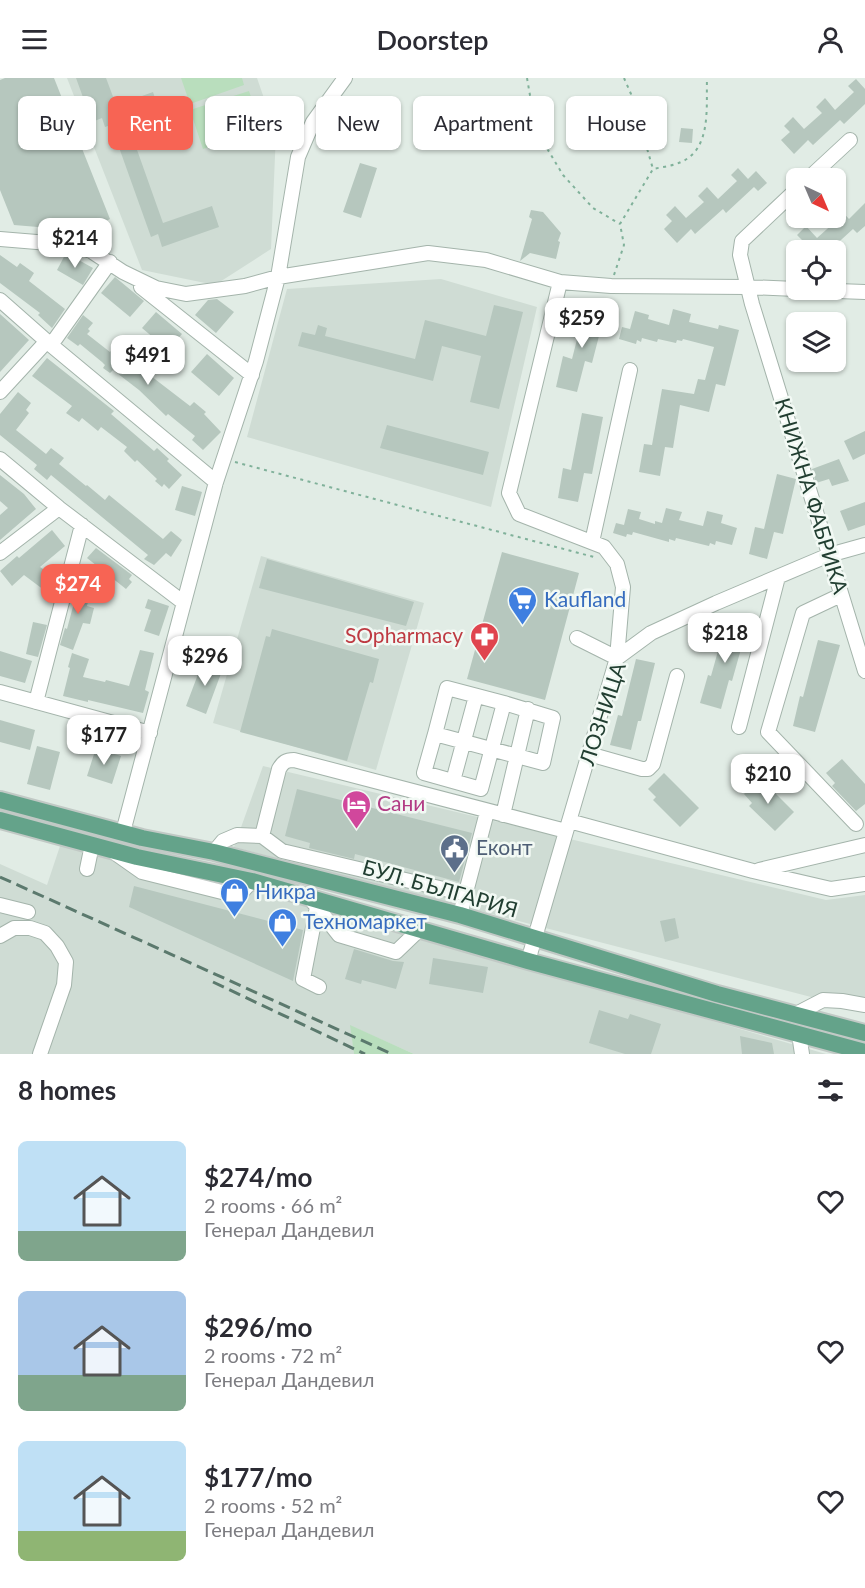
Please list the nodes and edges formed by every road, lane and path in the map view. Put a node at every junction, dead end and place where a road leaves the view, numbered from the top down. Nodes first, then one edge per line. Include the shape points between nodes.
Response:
1 (345, 78) edge
2 (527, 78) edge
3 (624, 78) edge
4 (707, 78) edge
5 (850, 140) dead end
6 (820, 168) edge
7 (653, 169) junction
8 (786, 199) edge
9 (620, 224) junction
10 (0, 239) edge
11 (110, 262) junction
12 (123, 272) junction
13 (278, 277) junction
14 (560, 282) junction
15 (611, 286) junction
16 (747, 287) junction
17 (786, 289) edge
18 (846, 291) edge
19 (865, 292) edge
20 (0, 300) edge
21 (49, 343) junction
22 (630, 370) dead end
23 (252, 375) junction
24 (0, 392) edge
25 (0, 459) edge
26 (224, 459) junction
27 (216, 482) junction
28 (59, 508) junction
29 (82, 525) junction
30 (592, 542) junction
31 (865, 545) edge
32 (0, 554) edge
33 (829, 555) junction
34 (594, 557) dead end
35 (778, 577) junction
36 (841, 595) junction
37 (184, 603) junction
38 (577, 638) dead end
39 (617, 658) junction
40 (865, 671) edge
41 (677, 676) dead end
42 (0, 692) edge
43 (476, 696) junction
44 (36, 702) junction
45 (504, 703) junction
46 (528, 710) junction
47 (739, 728) dead end
48 (150, 733) junction
49 (435, 734) junction
50 (463, 741) junction
51 (490, 749) junction
52 (589, 754) junction
53 (516, 756) junction
54 (453, 781) junction
55 (0, 800) edge
56 (487, 812) junction
57 (503, 815) junction
58 (0, 820) edge
59 (856, 824) dead end
60 (568, 826) junction
61 (123, 832) junction
62 (262, 836) junction
63 (92, 845) junction
64 (865, 845) edge
65 (214, 852) junction
66 (87, 869) dead end
67 (753, 871) junction
68 (865, 884) edge
69 (465, 894) junction
70 (313, 902) junction
71 (0, 905) edge
72 (28, 912) dead end
73 (460, 915) junction
74 (420, 929) junction
75 (0, 936) edge
76 (535, 939) junction
77 (528, 961) junction
78 (318, 987) dead end
79 (865, 1005) edge
80 (796, 1014) junction
81 (865, 1033) edge
82 (799, 1034) junction
83 (848, 1050) edge
84 (865, 1052) edge
85 (40, 1054) edge
86 (802, 1054) edge

1 - 13 street via 313,122 298,157
2 - 9 path via 536,130 563,175 593,208
3 - 7 path
4 - 7 path via 705,133 694,154 680,163
5 - 6 street
7 - 9 path
8 - 16 street, КНИЖНА ФАБРИКА via 742,241 740,255
9 - 15 path via 624,245
10 - 11 street via 73,245
11 - 12 street
11 - 21 street
12 - 13 street via 156,288 186,294
12 - 23 street
13 - 14 street via 428,252 486,260
13 - 23 street
14 - 15 street
14 - 30 street via 508,493 519,514
15 - 16 street
16 - 17 street
16 - 33 street, КНИЖНА ФАБРИКА
18 - 19 street
20 - 21 street
21 - 24 street
21 - 27 street
22 - 30 street
23 - 26 street
25 - 28 street
26 - 27 street
26 - 34 path
27 - 37 street
28 - 29 street
28 - 32 street
29 - 37 street
29 - 44 street
30 - 39 street via 604,547 617,564 623,587
31 - 33 street, ЛОЗНИЦА
33 - 35 street, ЛОЗНИЦА
33 - 36 street, КНИЖНА ФАБРИКА
35 - 39 street, ЛОЗНИЦА via 651,633
35 - 47 street
36 - 40 street, КНИЖНА ФАБРИКА
36 - 59 street via 803,613 768,732
37 - 48 street
38 - 39 street
39 - 52 street, ЛОЗНИЦА
41 - 52 street via 653,764 648,769
42 - 44 street
43 - 45 street
43 - 49 street via 447,688
43 - 50 street
44 - 48 street
45 - 46 street
45 - 51 street
46 - 53 street
46 - 53 street via 553,718 543,763
48 - 61 street
49 - 50 street
49 - 54 street via 424,773
50 - 51 street
50 - 54 street
51 - 53 street
51 - 54 street via 481,789
52 - 60 street, ЛОЗНИЦА
53 - 57 street
55 - 61 main road, БУЛ. БЪЛГАРИЯ
56 - 57 street
56 - 62 street via 288,760 279,769
56 - 69 street
57 - 60 street
58 - 63 main road
60 - 67 street
60 - 76 street, ЛОЗНИЦА
61 - 65 main road, БУЛ. БЪЛГАРИЯ
62 - 65 street via 237,835 223,841
62 - 69 street via 282,851
63 - 66 street
63 - 70 main road via 252,881
64 - 67 street
65 - 73 main road, БУЛ. БЪЛГАРИЯ
67 - 68 street via 831,889
69 - 73 street
70 - 74 main road
70 - 74 street via 339,935 396,952
70 - 78 street via 303,979
71 - 72 street
73 - 76 main road, БУЛ. БЪЛГАРИЯ
74 - 77 main road
75 - 85 street via 14,928 45,933 66,962 64,985
76 - 77 street, ЛОЗНИЦА
76 - 80 main road, БУЛ. БЪЛГАРИЯ
77 - 82 main road
79 - 80 street via 823,1000
80 - 81 main road, БУЛ. БЪЛГАРИЯ
82 - 83 main road
82 - 86 street
83 - 84 main road

